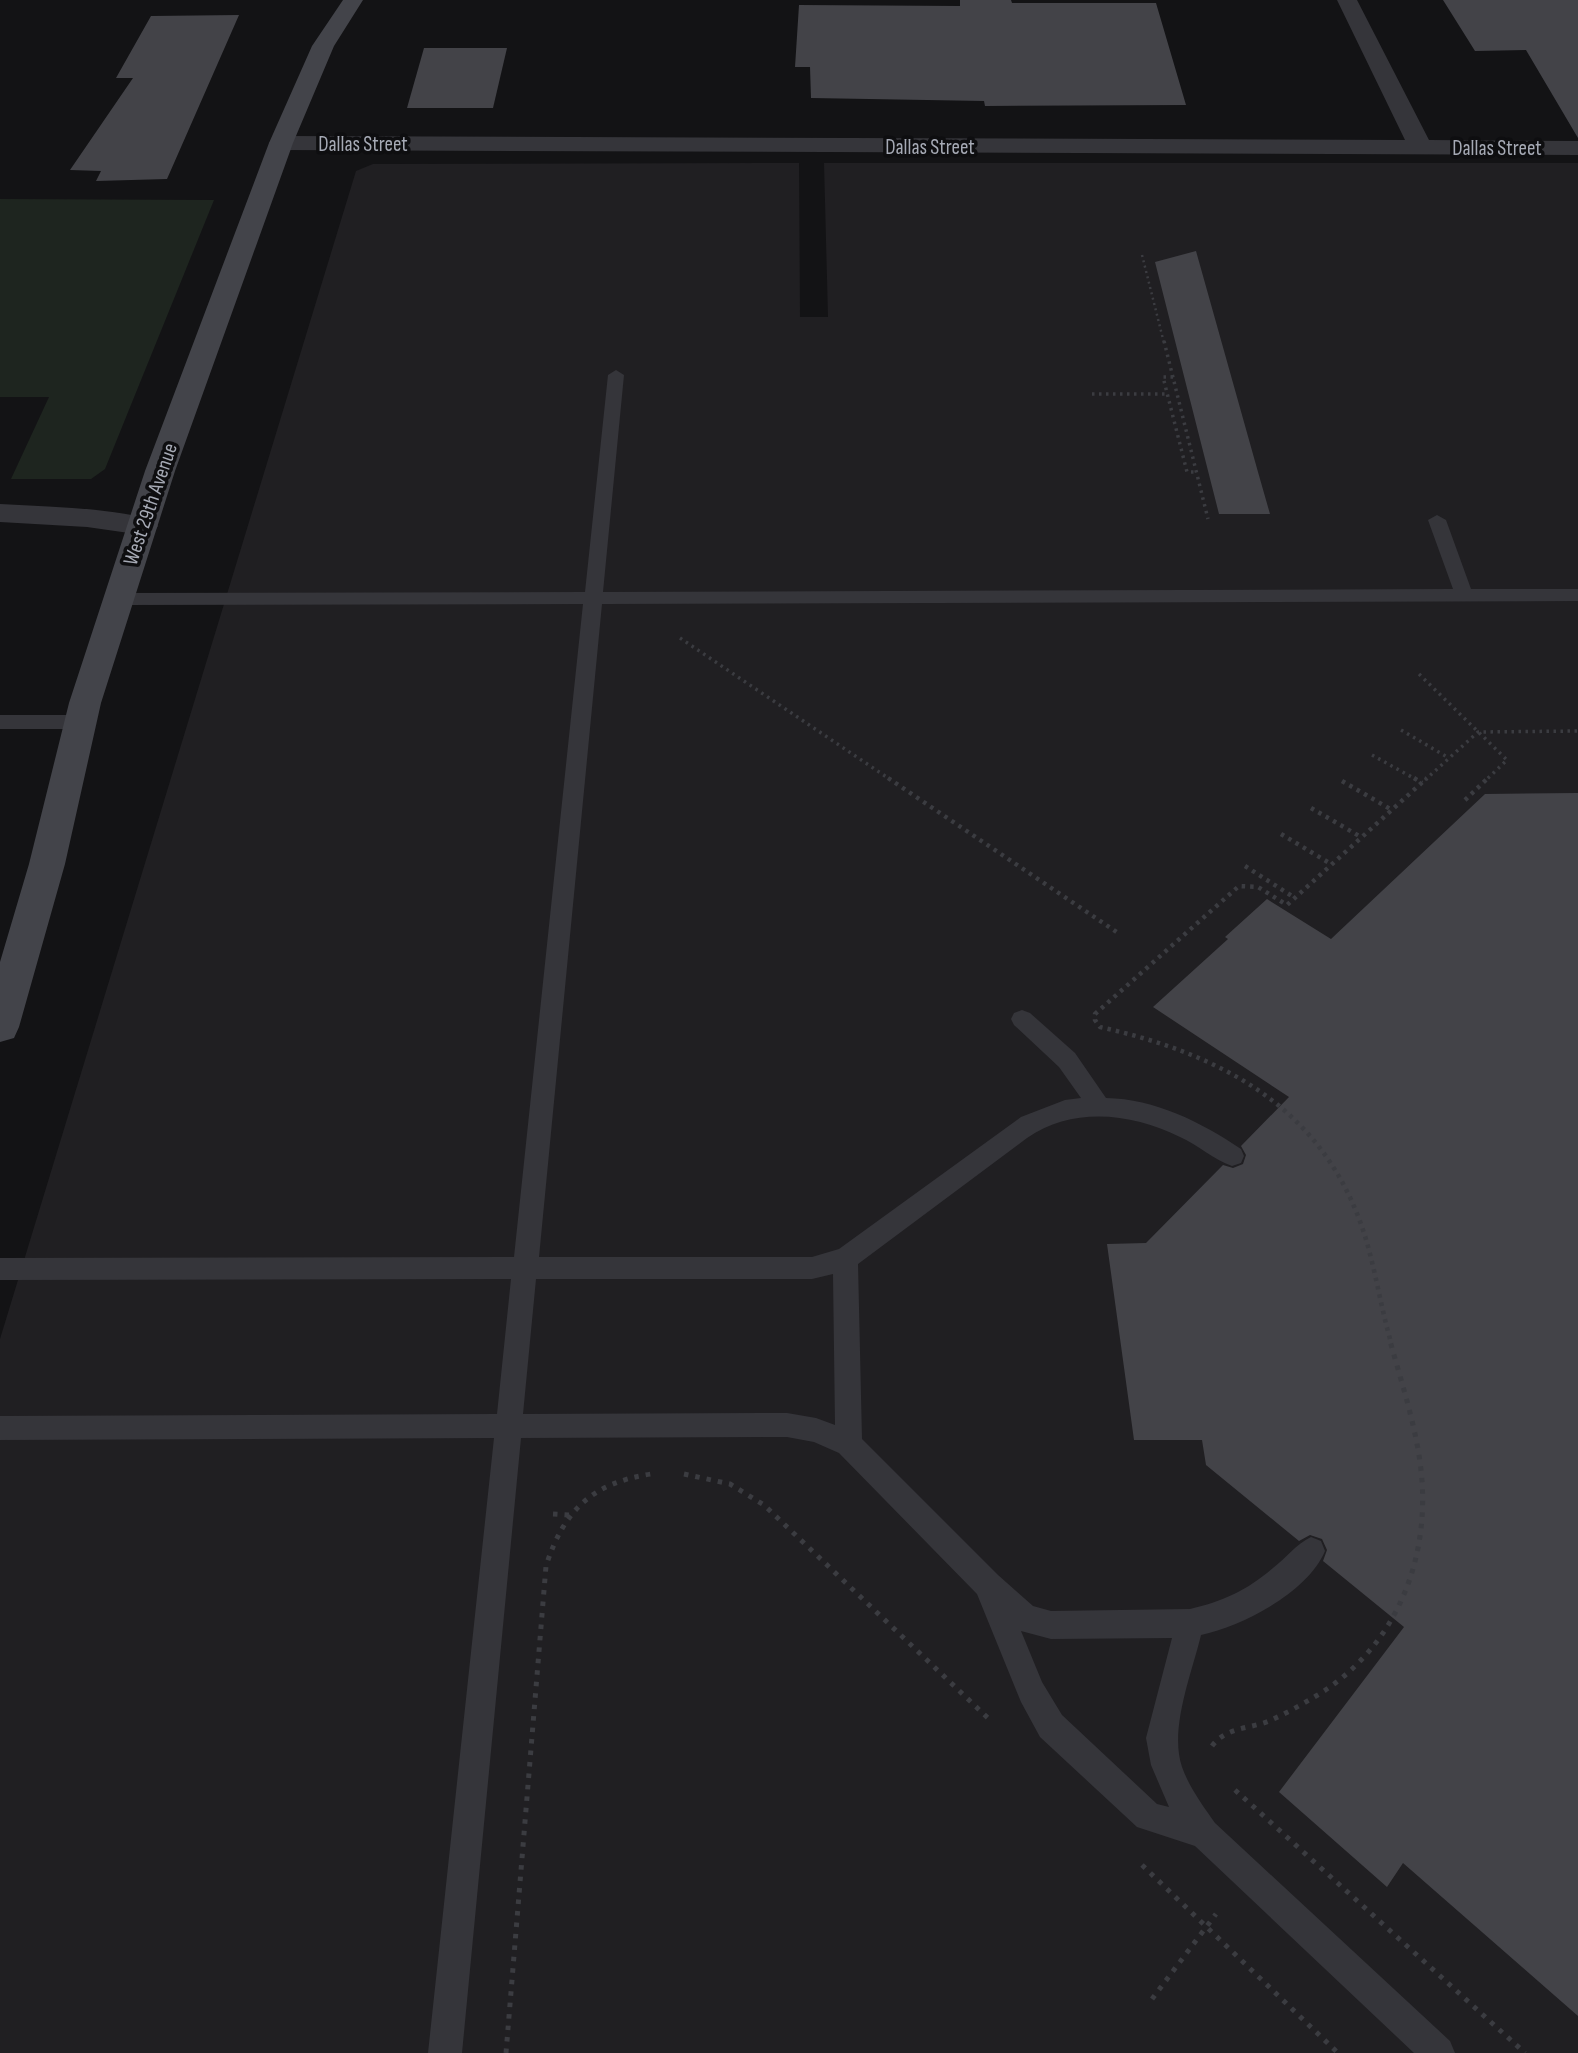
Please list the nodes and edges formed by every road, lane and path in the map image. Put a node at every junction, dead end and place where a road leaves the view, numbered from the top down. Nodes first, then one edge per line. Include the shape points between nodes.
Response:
1 (353, 0) edge
2 (1347, 0) edge
3 (281, 143) junction
4 (1421, 148) junction
5 (1578, 148) edge
6 (1142, 255) dead end
7 (616, 375) dead end
8 (1173, 377) junction
9 (1092, 394) dead end
10 (1167, 394) junction
11 (1197, 472) junction
12 (0, 513) edge
13 (1208, 519) dead end
14 (1437, 520) dead end
15 (143, 526) junction
16 (1578, 595) edge
17 (1464, 596) junction
18 (593, 598) junction
19 (118, 599) junction
20 (676, 635) dead end
21 (1419, 674) dead end
22 (0, 722) edge
23 (80, 722) junction
24 (1401, 730) dead end
25 (1578, 731) edge
26 (1478, 732) junction
27 (1372, 755) dead end
28 (1449, 758) junction
29 (1342, 781) dead end
30 (1422, 783) junction
31 (1465, 800) dead end
32 (1311, 808) dead end
33 (1392, 810) junction
34 (1281, 834) dead end
35 (1361, 838) junction
36 (1331, 864) junction
37 (1245, 866) dead end
38 (1295, 898) junction
39 (1118, 933) dead end
40 (1021, 1019) dead end
41 (0, 1027) edge
42 (1100, 1108) junction
43 (1232, 1156) dead end
44 (845, 1261) junction
45 (0, 1269) edge
46 (525, 1269) junction
47 (508, 1425) junction
48 (0, 1428) edge
49 (849, 1444) junction
50 (657, 1473) dead end
51 (681, 1473) dead end
52 (553, 1514) dead end
53 (569, 1515) junction
54 (1311, 1552) dead end
55 (988, 1585) junction
56 (1190, 1623) junction
57 (997, 1727) dead end
58 (1210, 1754) dead end
59 (1233, 1788) dead end
60 (1203, 1835) junction
61 (1136, 1860) dead end
62 (1216, 1914) dead end
63 (1206, 1927) junction
64 (1152, 1999) dead end
65 (445, 2053) edge
66 (506, 2053) edge
67 (1338, 2053) edge
68 (1438, 2053) edge
69 (1525, 2053) edge

1 - 3 street, West 29th Avenue via 323,46
2 - 4 street
3 - 4 street, Dallas Street
3 - 15 street, West 29th Avenue
4 - 5 street, Dallas Street
6 - 8 path
7 - 18 lane
8 - 10 path via 1163,377
8 - 11 path
9 - 10 path
10 - 11 path via 1187,472
11 - 13 path
12 - 15 street
14 - 17 lane
15 - 19 street, West 29th Avenue
16 - 17 lane
17 - 18 lane
18 - 19 lane
18 - 46 lane
19 - 23 street, West 29th Avenue
20 - 39 path
21 - 26 path
22 - 23 lane
23 - 41 street, West 29th Avenue via 47,864
24 - 28 path
25 - 26 path
26 - 28 path
26 - 31 path via 1507,760
27 - 30 path
28 - 30 path
29 - 33 path
30 - 33 path
32 - 35 path
33 - 35 path
34 - 36 path
35 - 36 path
36 - 38 path
37 - 38 path
38 - 58 path via 1287,905 1255,886 1239,886 1099,1010 1095,1020 1100,1027 1181,1050 1242,1079 1276,1103 1337,1174 1365,1238 1413,1433 1423,1501 1421,1530 1401,1603 1374,1647 1331,1686 1264,1723 1223,1734
40 - 42 lane via 1067,1060
42 - 43 lane via 1138,1111 1177,1123
42 - 44 lane via 1058,1112 1030,1123
44 - 46 lane via 828,1267 787,1269
44 - 49 lane
45 - 46 lane
46 - 47 lane
47 - 48 lane
47 - 49 lane via 787,1425 834,1435
47 - 65 lane
49 - 55 lane
50 - 53 path via 603,1487
51 - 57 path via 730,1484 764,1505
52 - 53 path
53 - 66 path via 556,1534 546,1566
54 - 56 lane via 1259,1599 1231,1614
55 - 56 lane via 1026,1619 1038,1623
55 - 60 lane via 1031,1692 1051,1726 1148,1816
56 - 60 lane via 1163,1723 1162,1756
59 - 69 path
60 - 68 lane
61 - 63 path
62 - 63 path
63 - 64 path
63 - 67 path

